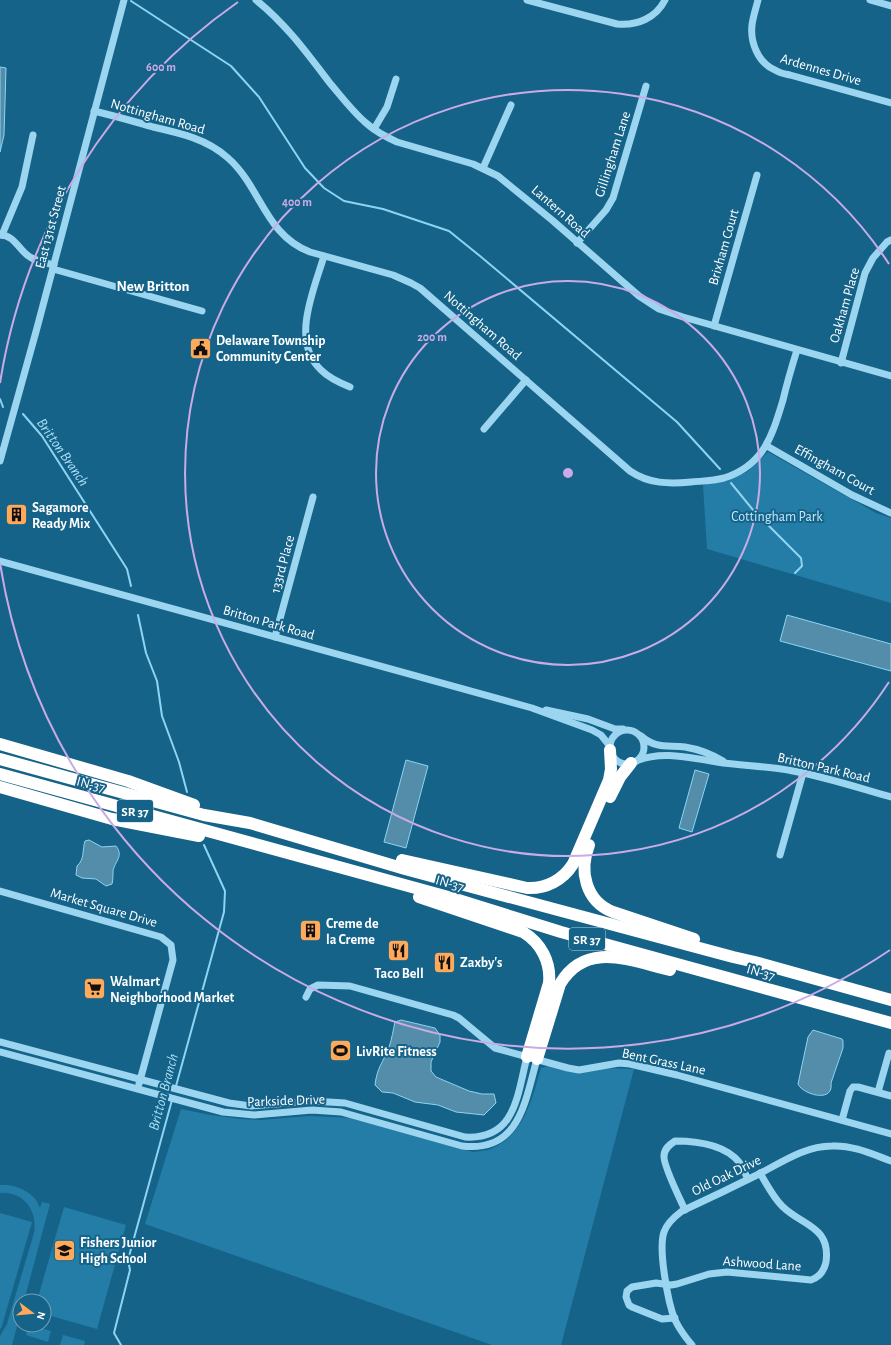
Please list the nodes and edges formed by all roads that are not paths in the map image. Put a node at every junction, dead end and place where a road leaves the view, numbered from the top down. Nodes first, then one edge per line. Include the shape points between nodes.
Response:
1 (124, 0) edge
2 (256, 0) edge
3 (527, 0) edge
4 (665, 0) edge
5 (758, 0) edge
6 (870, 0) edge
7 (891, 6) edge
8 (396, 79) dead end
9 (646, 86) dead end
10 (891, 103) edge
11 (512, 105) dead end
12 (94, 111) junction
13 (374, 129) junction
14 (33, 135) dead end
15 (483, 168) junction
16 (757, 175) dead end
17 (1, 235) edge
18 (891, 240) edge
19 (577, 243) junction
20 (324, 256) junction
21 (53, 267) junction
22 (202, 311) dead end
23 (714, 326) junction
24 (797, 350) junction
25 (841, 363) junction
26 (891, 376) edge
27 (526, 380) junction
28 (350, 387) dead end
29 (484, 429) dead end
30 (767, 446) junction
31 (0, 461) edge
32 (314, 497) dead end
33 (891, 513) edge
34 (0, 561) edge
35 (275, 637) junction
36 (532, 708) junction
37 (625, 729) junction
38 (640, 736) junction
39 (0, 744) edge
40 (610, 748) junction
41 (0, 758) edge
42 (633, 762) junction
43 (726, 763) junction
44 (803, 773) junction
45 (0, 774) edge
46 (0, 787) edge
47 (891, 796) edge
48 (250, 823) junction
49 (300, 837) junction
50 (270, 848) junction
51 (780, 855) dead end
52 (349, 870) junction
53 (0, 891) edge
54 (755, 962) junction
55 (755, 986) junction
56 (306, 997) dead end
57 (891, 1000) edge
58 (891, 1023) edge
59 (0, 1042) edge
60 (0, 1052) edge
61 (889, 1052) dead end
62 (532, 1058) junction
63 (140, 1080) junction
64 (138, 1089) junction
65 (878, 1092) junction
66 (891, 1096) edge
67 (842, 1120) junction
68 (891, 1134) edge
69 (891, 1161) edge
70 (760, 1173) junction
71 (748, 1179) junction
72 (685, 1210) junction
73 (666, 1284) junction
74 (675, 1318) junction
75 (692, 1345) edge

1 - 12 street, East 131st Street
2 - 13 street, Lantern Road via 285,26 356,114
3 - 4 street via 626,25 649,18
5 - 10 street, Ardennes Drive via 752,34 756,50 766,64 774,70 790,75
6 - 7 street
8 - 13 street via 387,107
9 - 19 street, Gillingham Lane via 614,198
11 - 15 street
12 - 20 street, Nottingham Road via 191,137 213,147 240,170 281,233 299,247
12 - 21 street, East 131st Street
13 - 15 street, Lantern Road via 397,142
14 - 17 street via 22,187
15 - 19 street, Lantern Road via 510,185
16 - 23 street, Brixham Court
17 - 21 street via 17,243 29,257
18 - 25 street, Oakham Place via 873,258 867,269
19 - 23 street, Lantern Road via 652,305
20 - 27 street, Nottingham Road via 416,285
20 - 28 street via 307,317 306,342 313,360 321,370
21 - 22 street
21 - 31 street, East 131st Street
23 - 24 street, Lantern Road
24 - 25 street, Lantern Road
24 - 30 street, Nottingham Road
25 - 26 street, Lantern Road
27 - 29 street
27 - 30 street, Nottingham Road via 630,471 652,481 673,483 724,478 748,465
30 - 33 street, Effingham Court via 852,495
32 - 35 street, 133rd Place
34 - 35 street, Britton Park Road
35 - 36 street, Britton Park Road
36 - 37 street, Britton Park Road via 588,720 615,729
36 - 40 street, Britton Park Road via 592,730 601,735
37 - 38 street
37 - 40 street via 611,739
38 - 42 street via 643,741 643,752
38 - 43 street, Britton Park Road via 655,745 696,749
39 - 48 highway via 128,781
40 - 42 street via 612,755 620,762
40 - 49 highway via 609,780 573,864 562,877 546,886 522,887
41 - 48 highway, IN-37 / SR 37 via 204,815
42 - 43 street, Britton Park Road via 662,755
42 - 54 highway via 617,782 586,855 585,875 590,892 609,910
43 - 44 street, Britton Park Road
44 - 47 street, Britton Park Road
44 - 51 street
45 - 50 highway, IN-37 / SR 37
46 - 50 highway via 112,819 235,844
48 - 49 highway, IN-37 / SR 37
49 - 54 highway, IN-37 / SR 37 via 412,871
50 - 52 highway, IN-37 / SR 37
52 - 55 highway, IN-37 / SR 37
52 - 62 highway via 373,883 523,932 537,943 547,963 549,983
53 - 63 street, Market Square Drive via 161,937 171,945 173,960
54 - 57 highway, IN-37 / SR 37
55 - 58 highway, IN-37 / SR 37
55 - 62 highway via 728,983 611,957 593,958 574,967 560,984
56 - 62 street, Bent Grass Lane via 310,989 318,985 351,987 453,1015 492,1046
59 - 63 street, Parkside Drive
60 - 64 street, Parkside Drive
61 - 65 street
62 - 63 street, Parkside Drive via 511,1113 501,1128 474,1137 465,1137 340,1102 312,1101 250,1106
62 - 64 street, Parkside Drive via 522,1113 514,1126 493,1143 474,1147 462,1146 341,1112 312,1110 242,1115
62 - 67 street, Bent Grass Lane via 576,1070 619,1063 630,1064
63 - 64 street, Market Square Drive
65 - 66 street
65 - 67 street via 853,1087
67 - 68 street, Bent Grass Lane
69 - 70 street, Old Oak Drive via 855,1148 818,1147 796,1154
70 - 71 street, Old Oak Drive
70 - 73 street, Ashwood Lane via 781,1206 813,1227 823,1238 826,1245 826,1260 819,1276 811,1280 727,1272 709,1274 677,1284
71 - 72 street, Old Oak Drive
71 - 72 street via 740,1164 723,1149 707,1144 675,1141 665,1151 664,1161
72 - 73 street, Old Oak Drive via 674,1217 663,1233
73 - 74 street, Old Oak Drive
73 - 74 street, Ashwood Lane via 632,1287 628,1291 627,1301 632,1308 662,1319
74 - 75 street, Old Oak Drive via 683,1336

